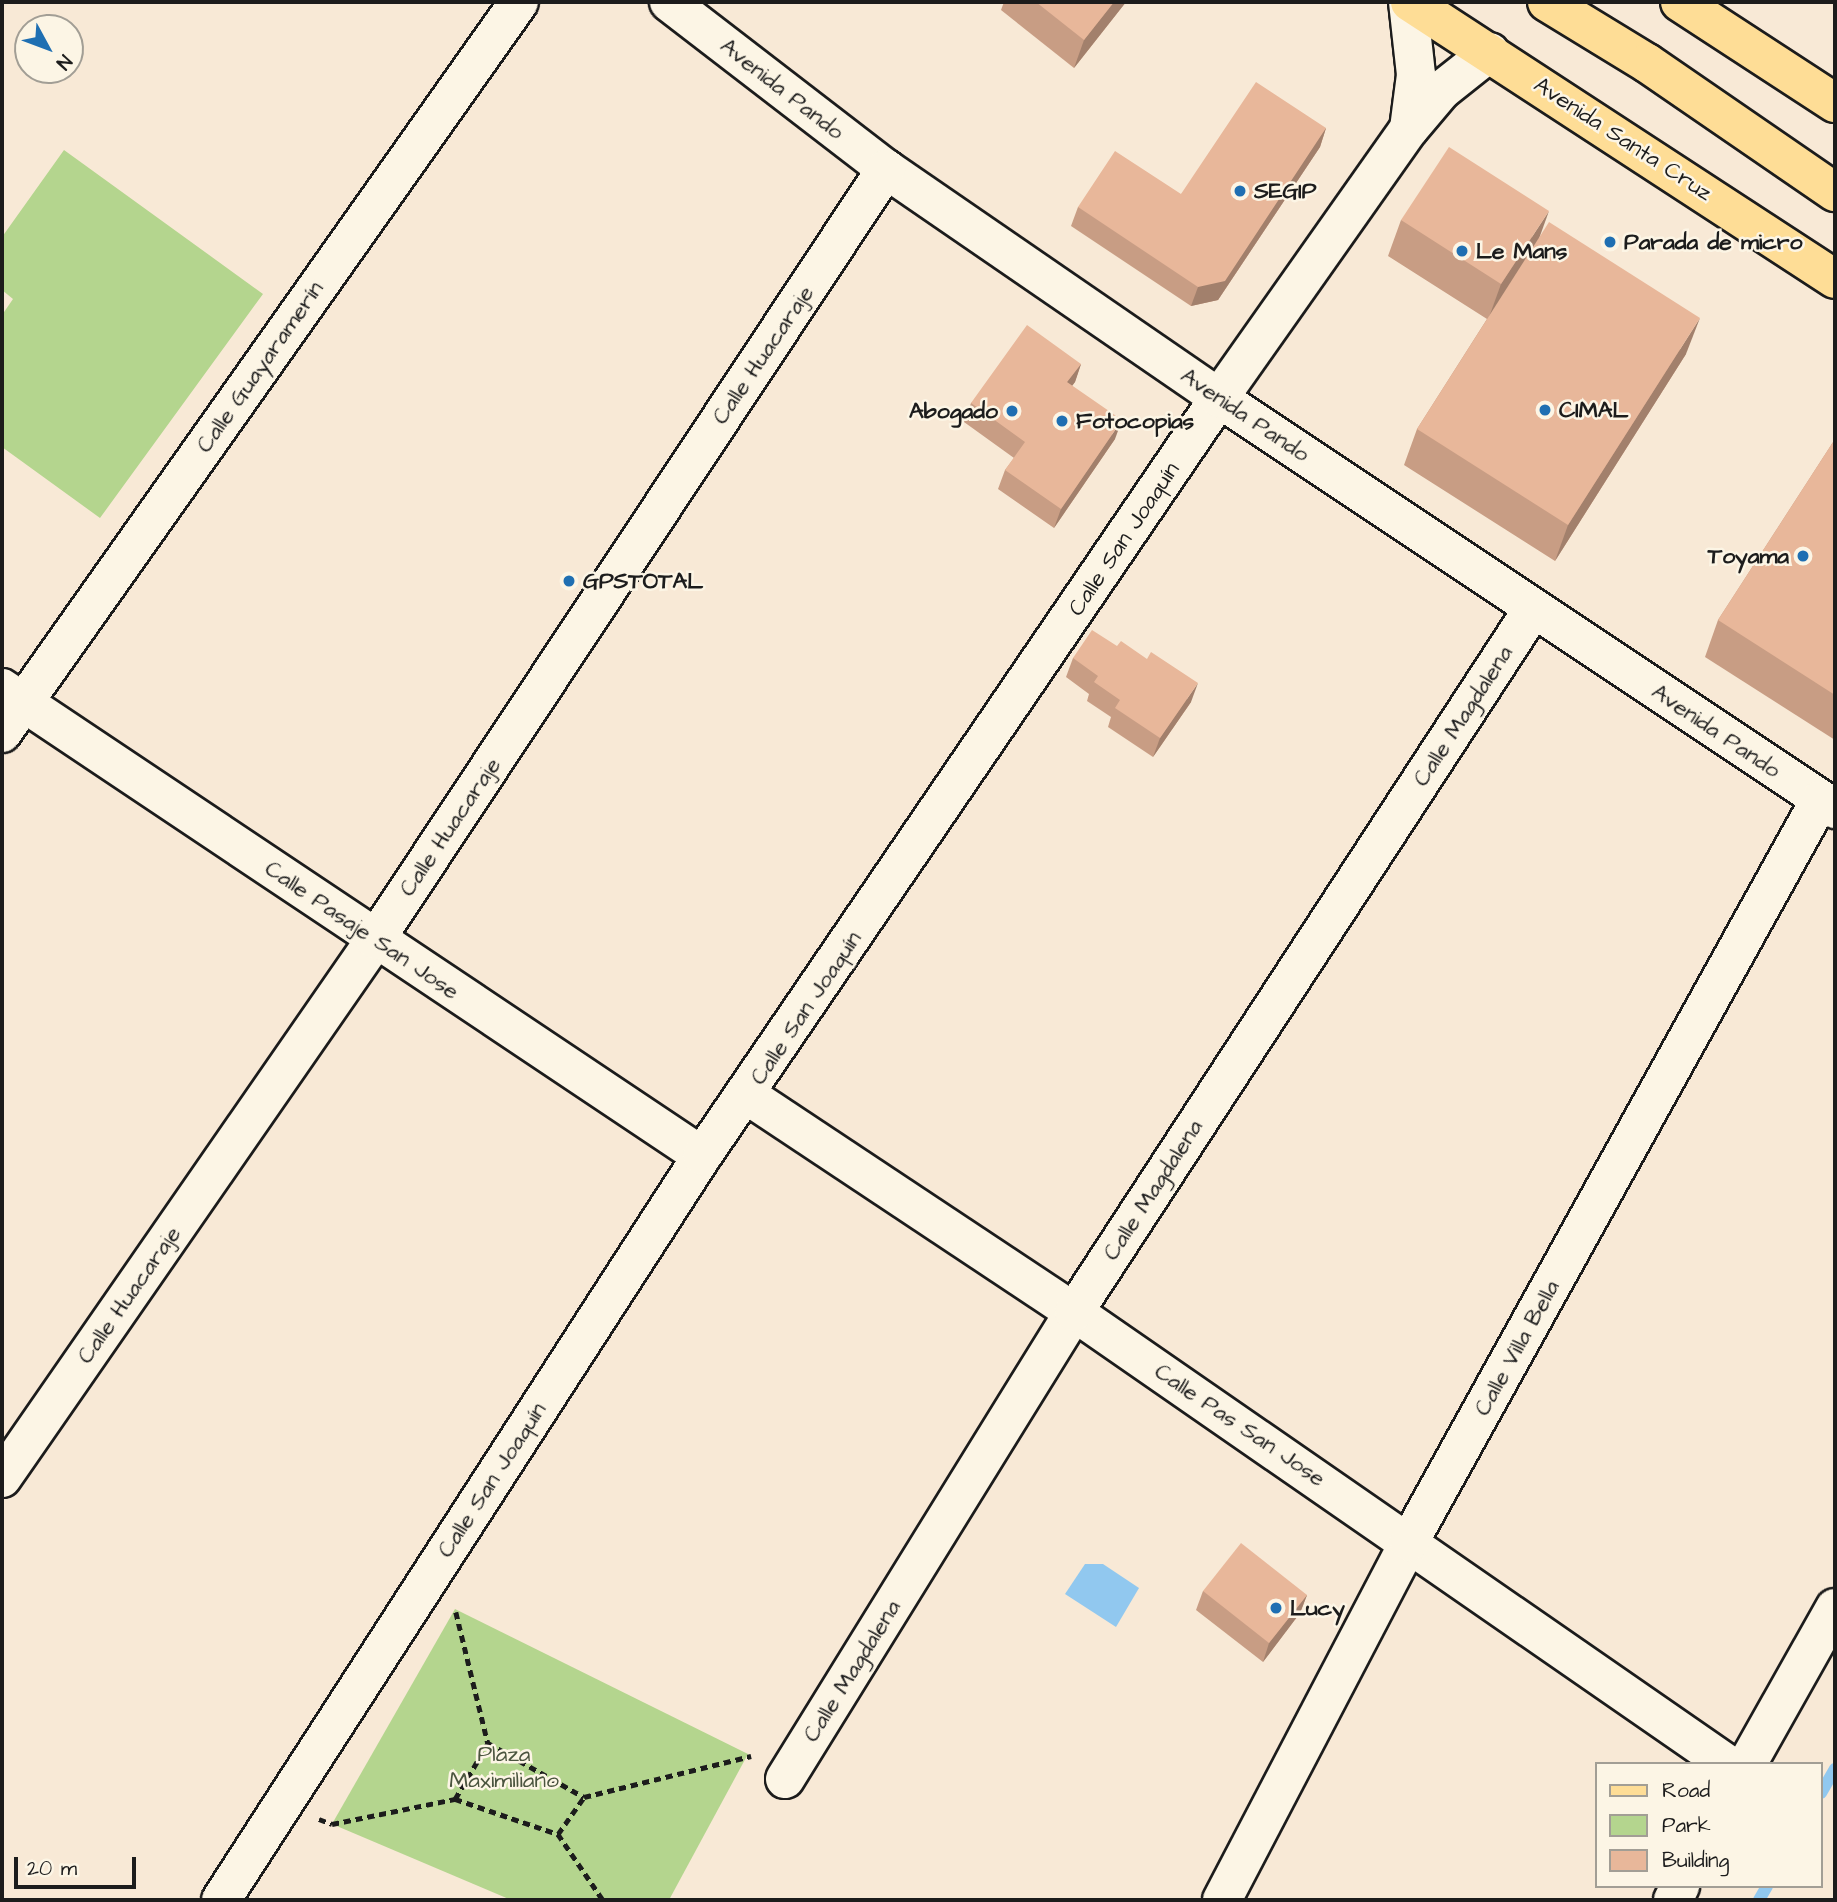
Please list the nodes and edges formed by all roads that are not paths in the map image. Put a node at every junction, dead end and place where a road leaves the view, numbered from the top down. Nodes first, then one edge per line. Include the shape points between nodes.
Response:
1 (519, 2) edge
2 (669, 2) edge
3 (1409, 2) edge
4 (1547, 2) edge
5 (1580, 2) edge
6 (1680, 2) edge
7 (1490, 52) junction
8 (1647, 63) junction
9 (1835, 103) edge
10 (1409, 129) junction
11 (886, 169) junction
12 (1835, 191) edge
13 (1835, 279) edge
14 (1219, 398) junction
15 (1533, 609) junction
16 (9, 708) edge
17 (1828, 804) edge
18 (375, 940) junction
19 (747, 1095) junction
20 (702, 1156) junction
21 (1074, 1312) junction
22 (2, 1478) edge
23 (1409, 1542) junction
24 (1835, 1608) edge
25 (1724, 1762) edge
26 (1748, 1762) edge
27 (785, 1779) road end
28 (220, 1900) edge
29 (1222, 1900) edge

1 - 16 street, Calle Guayaramerín
2 - 11 street, Avenida Pando
3 - 7 main road, Avenida Santa Cruz
3 - 10 street, Calle San Joaquín via 1416,75
4 - 8 main road
5 - 8 main road
6 - 9 main road
7 - 10 street, Calle San Joaquín via 1442,90
7 - 13 main road, Avenida Santa Cruz
8 - 12 main road
10 - 14 street, Calle San Joaquín
11 - 14 street, Avenida Pando
11 - 18 street, Calle Huacaraje
14 - 15 street, Avenida Pando
14 - 19 street, Calle San Joaquín
15 - 17 street, Avenida Pando
15 - 21 street, Calle Magdalena
16 - 18 street, Calle Pasaje San Jose
17 - 23 street, Calle Villa Bella
18 - 20 street, Calle Pasaje San Jose
18 - 22 street, Calle Huacaraje
19 - 20 street, Calle San Joaquín
19 - 21 street, Calle Pas San Jose
20 - 28 street, Calle San Joaquín
21 - 23 street, Calle Pas San Jose
21 - 27 street, Calle Magdalena
23 - 25 street, Calle Pas San Jose
23 - 29 street, Calle Villa Bella
24 - 26 street

